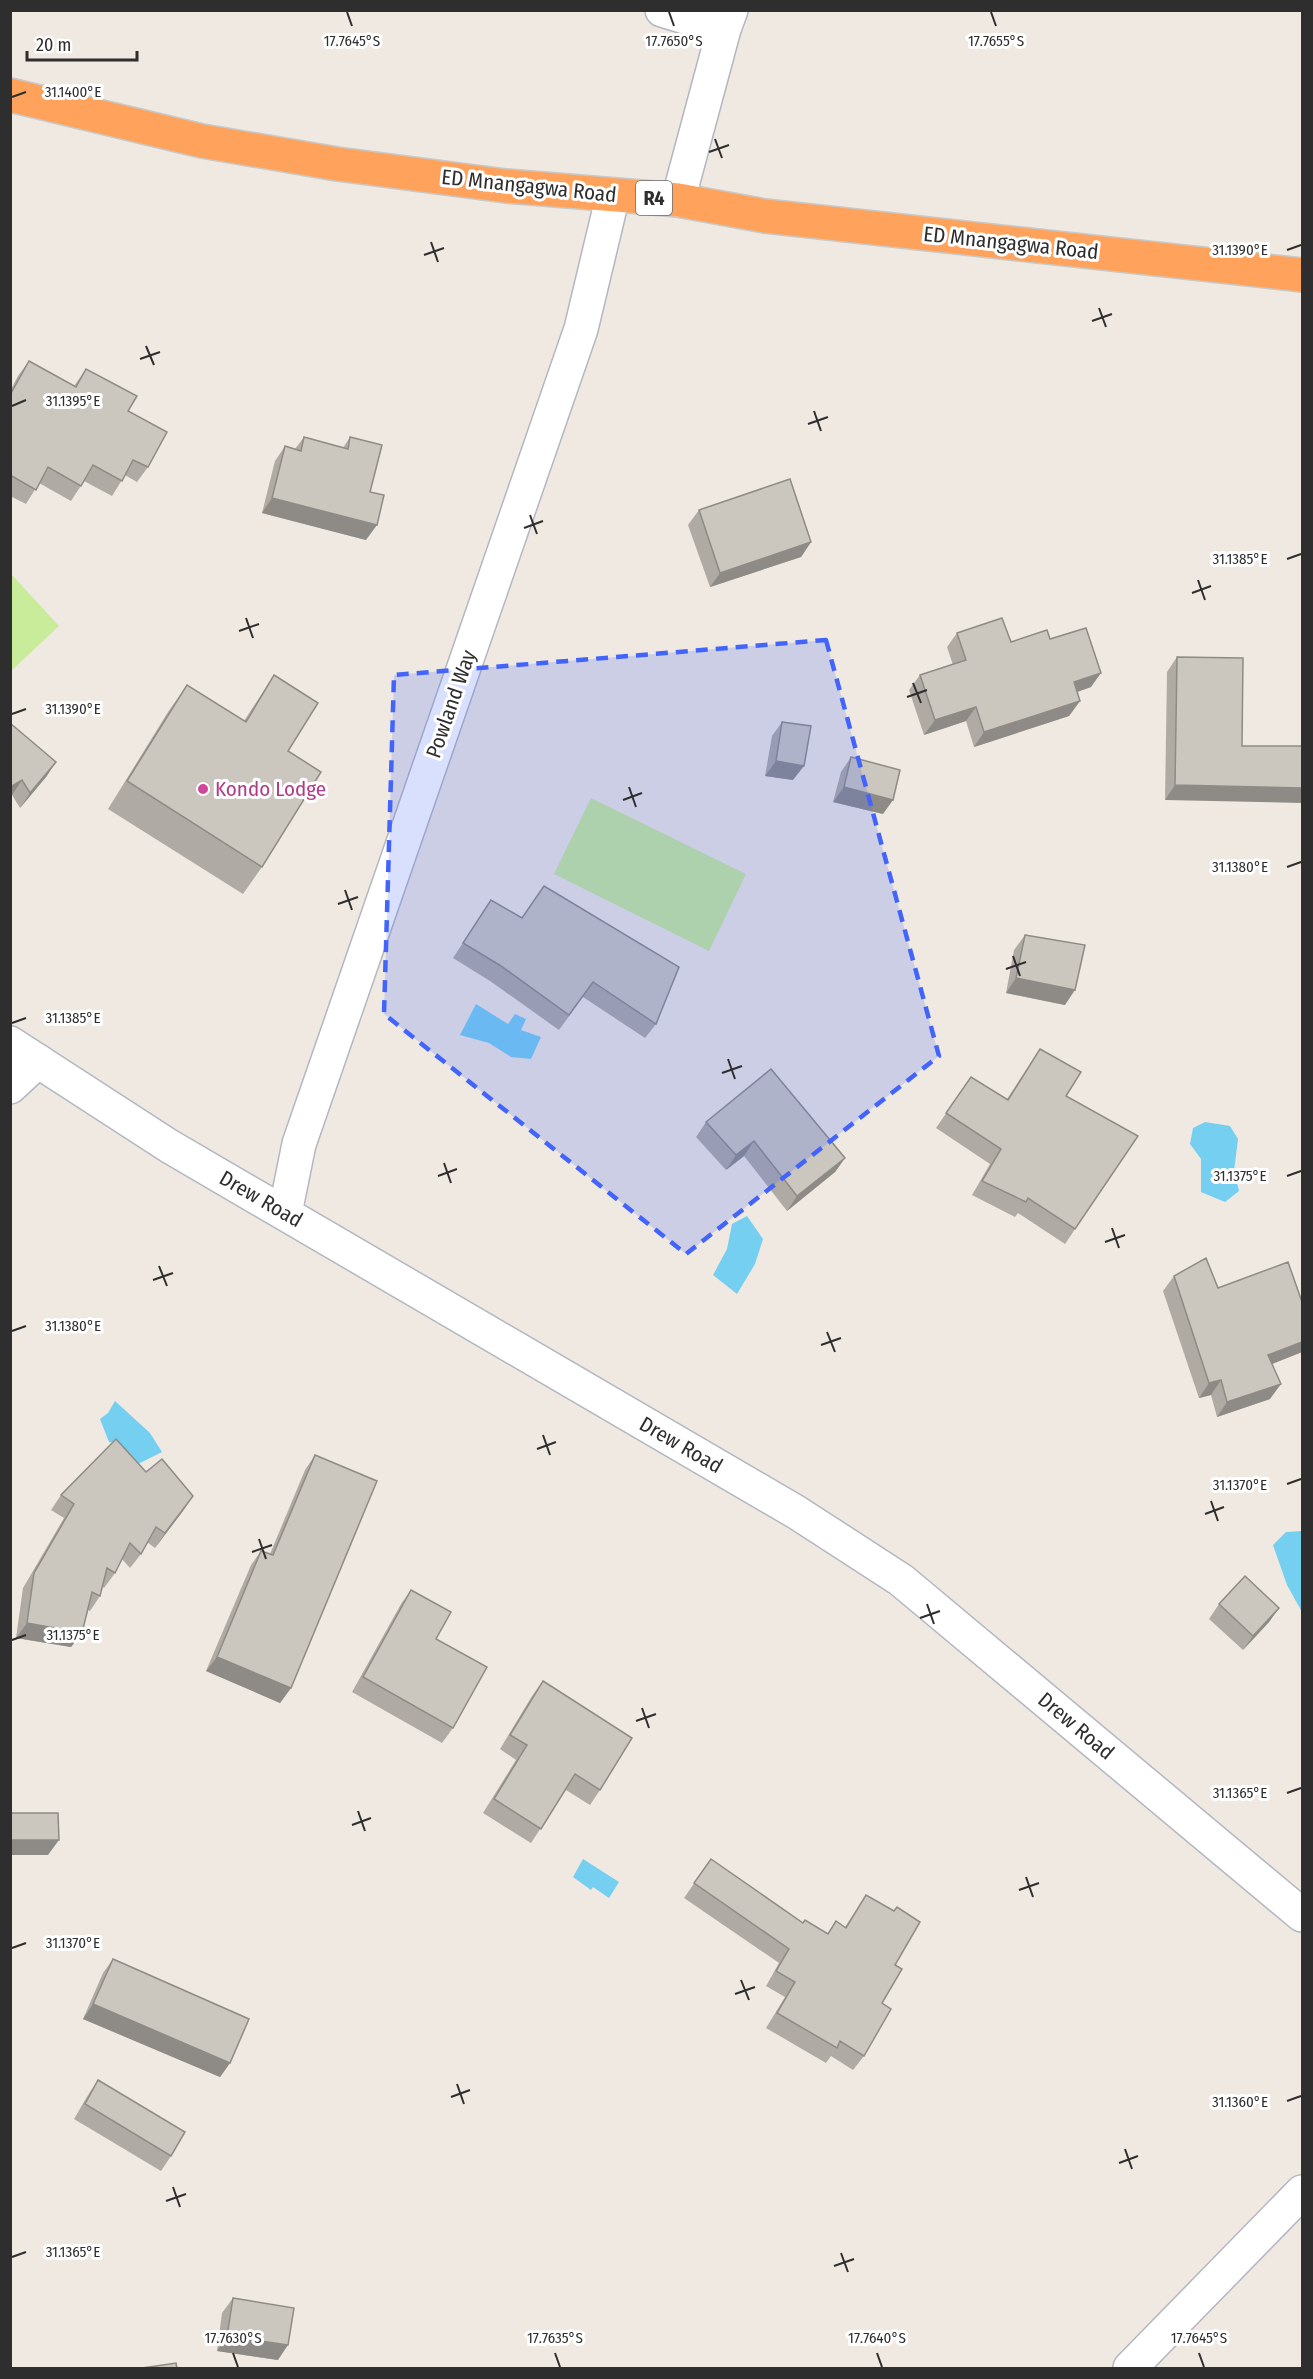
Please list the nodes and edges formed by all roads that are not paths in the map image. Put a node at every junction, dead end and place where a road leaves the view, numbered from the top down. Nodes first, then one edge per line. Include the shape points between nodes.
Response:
1 (662, 10) edge
2 (728, 20) edge
3 (10, 95) edge
4 (613, 195) junction
5 (678, 200) junction
6 (1302, 274) edge
7 (10, 1043) edge
8 (38, 1061) junction
9 (10, 1087) edge
10 (285, 1213) junction
11 (1302, 1915) edge
12 (1302, 2192) edge
13 (1130, 2368) edge

1 - 2 street
2 - 5 street
3 - 4 highway, ED Mnangagwa Road / R4 via 202,141 337,164
4 - 5 highway, ED Mnangagwa Road / R4
4 - 10 street, Powland Way via 581,329 299,1144
5 - 6 highway, ED Mnangagwa Road / R4 via 765,216
7 - 8 street, Drew Road
8 - 9 street
8 - 10 street, Drew Road via 169,1146
10 - 11 street, Drew Road via 796,1512 901,1580
12 - 13 street

